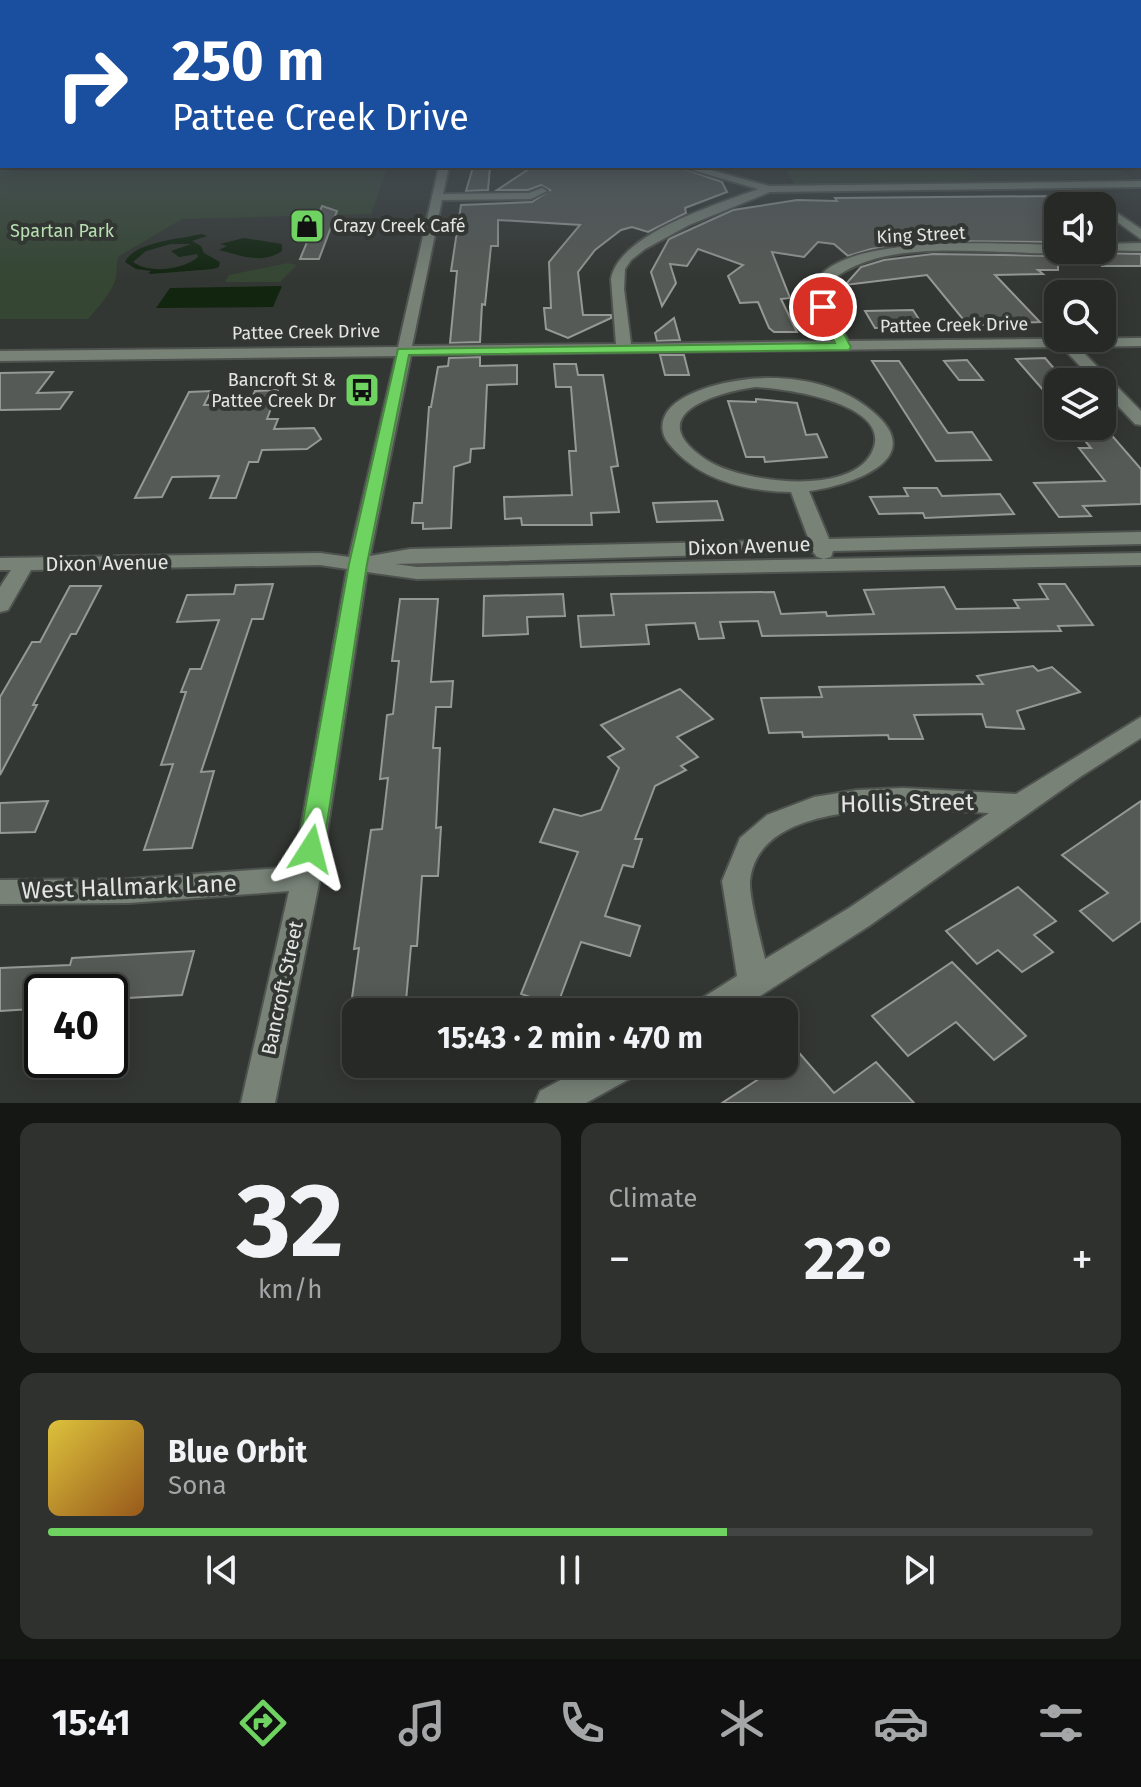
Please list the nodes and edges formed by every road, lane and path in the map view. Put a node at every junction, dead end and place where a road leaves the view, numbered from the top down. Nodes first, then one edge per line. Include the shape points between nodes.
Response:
1 (442, 178) edge
2 (730, 178) edge
3 (1141, 184) edge
4 (1073, 185) junction
5 (769, 189) junction
6 (542, 191) dead end
7 (1083, 192) edge
8 (438, 197) junction
9 (1116, 216) edge
10 (1141, 235) edge
11 (1141, 247) edge
12 (1116, 248) edge
13 (1044, 249) edge
14 (1116, 342) edge
15 (1141, 342) edge
16 (1044, 343) edge
17 (844, 347) junction
18 (743, 348) junction
19 (624, 350) junction
20 (403, 351) junction
21 (1075, 352) edge
22 (0, 356) edge
23 (755, 382) junction
24 (1141, 420) edge
25 (798, 486) junction
26 (1141, 538) edge
27 (820, 544) junction
28 (1141, 559) edge
29 (25, 563) junction
30 (0, 564) edge
31 (358, 564) junction
32 (829, 565) junction
33 (0, 605) edge
34 (1141, 726) edge
35 (1024, 805) junction
36 (306, 878) junction
37 (0, 892) edge
38 (753, 981) junction
39 (728, 998) edge
40 (598, 1078) edge
41 (258, 1103) edge
42 (552, 1103) edge

1 - 8 street, Bancroft Street
2 - 5 street
3 - 4 street
4 - 5 street
4 - 7 street
5 - 19 street via 656,236 625,258 616,285
6 - 8 street via 531,196
8 - 20 street, Bancroft Street
9 - 10 street
11 - 12 street
13 - 17 street, King Street via 890,251 833,268 815,290
14 - 15 street, Pattee Creek Drive
16 - 17 street, Pattee Creek Drive
17 - 18 street, Pattee Creek Drive
18 - 19 street, Pattee Creek Drive
18 - 23 street
19 - 20 street, Pattee Creek Drive
20 - 22 street, Pattee Creek Drive
20 - 31 street, Bancroft Street
21 - 24 street
23 - 25 street via 718,387 691,398 673,418 673,436 687,454 714,471 759,484
23 - 25 street via 797,385 837,396 868,415 881,433 881,452 862,471 833,482
25 - 27 street
26 - 27 street, Dixon Avenue
27 - 31 street, Dixon Avenue via 410,555
27 - 32 street
28 - 32 street, Dixon Avenue
29 - 30 street, Dixon Avenue
29 - 31 street, Dixon Avenue via 320,559
29 - 33 street
31 - 32 street, Dixon Avenue via 417,573
31 - 36 street, Bancroft Street
34 - 35 street, Hollis Street
35 - 38 street, Hollis Street via 859,917
35 - 38 street, Hollis Street via 895,799 807,808 775,823 737,869
36 - 37 street, West Hallmark Lane via 129,891
36 - 41 street, Bancroft Street
38 - 39 street, Hollis Street
40 - 42 street

